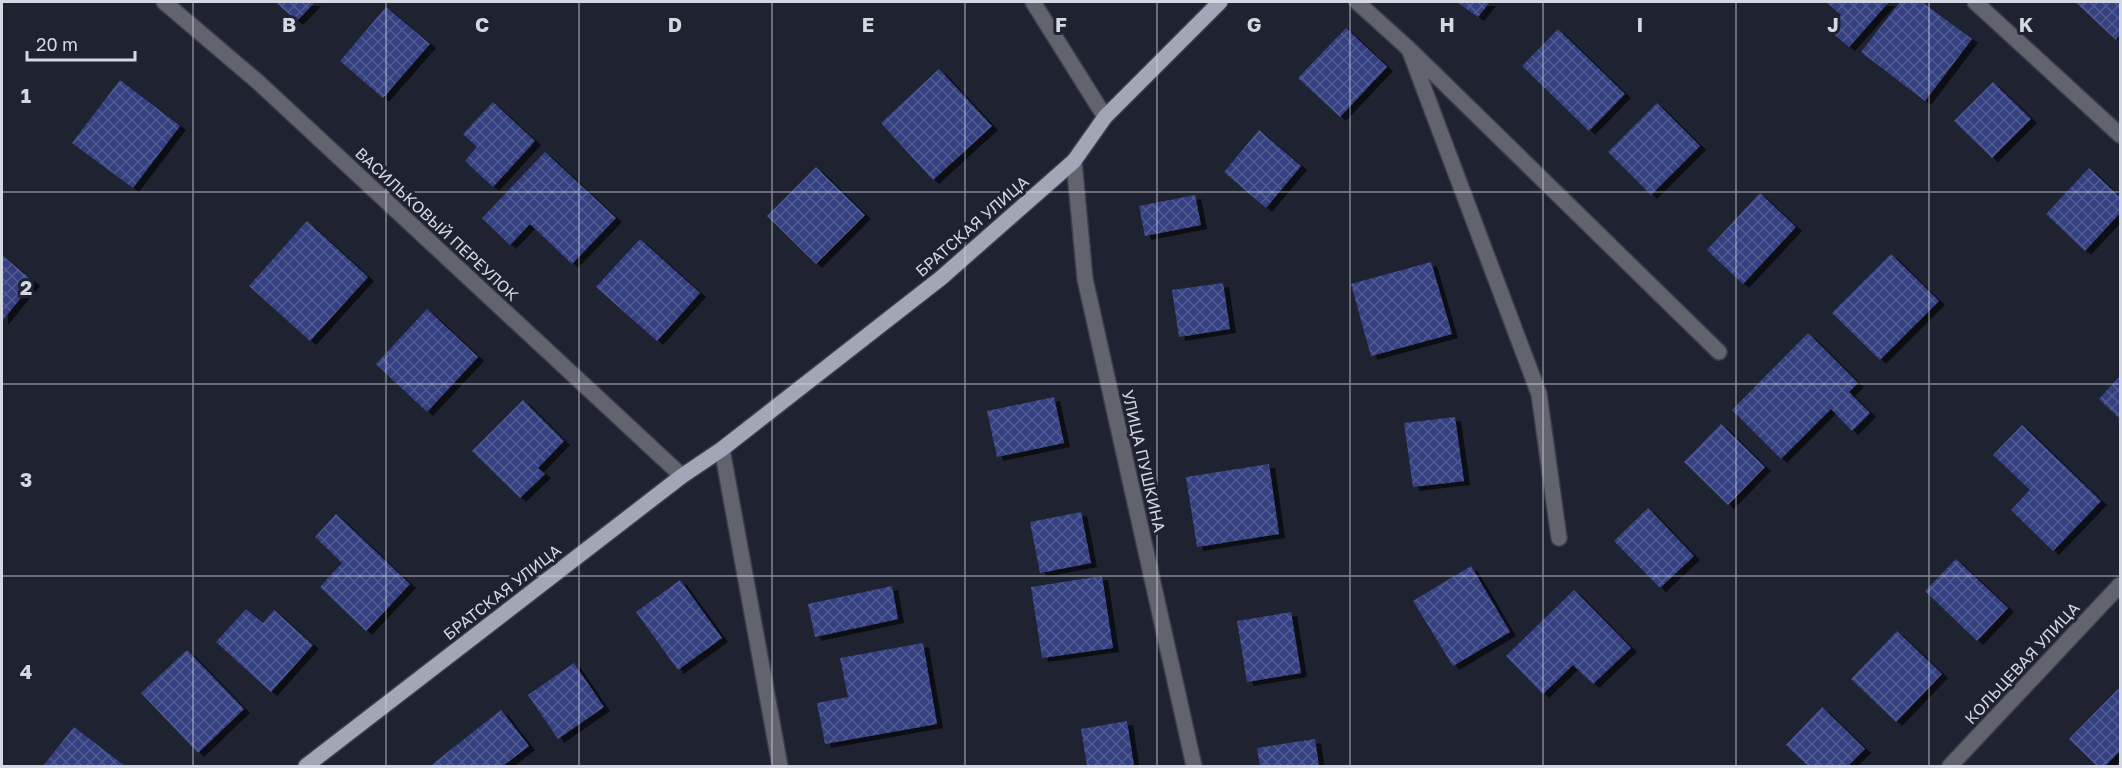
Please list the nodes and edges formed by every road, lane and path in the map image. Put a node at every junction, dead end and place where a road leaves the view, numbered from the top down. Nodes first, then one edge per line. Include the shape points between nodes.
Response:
1 (164, 2) edge
2 (1033, 2) edge
3 (1220, 2) edge
4 (1357, 2) edge
5 (1975, 2) edge
6 (1409, 49) junction
7 (1105, 117) junction
8 (2121, 135) edge
9 (1074, 161) junction
10 (1719, 352) dead end
11 (722, 449) junction
12 (682, 476) junction
13 (1559, 538) dead end
14 (2121, 585) edge
15 (306, 766) edge
16 (780, 766) edge
17 (1194, 766) edge
18 (1950, 766) edge

1 - 12 street, ВАСИЛЬКОВЫЙ ПЕРЕУЛОК via 267,90
2 - 7 street
3 - 7 main road, БРАТСКАЯ УЛИЦА
4 - 6 street
5 - 8 street
6 - 10 street
6 - 13 street via 1539,394
7 - 9 main road, БРАТСКАЯ УЛИЦА
9 - 11 main road, БРАТСКАЯ УЛИЦА via 941,278
9 - 17 street, УЛИЦА ПУШКИНА via 1085,279
11 - 12 main road, БРАТСКАЯ УЛИЦА
11 - 16 street
12 - 15 main road, БРАТСКАЯ УЛИЦА
14 - 18 street, КОЛЬЦЕВАЯ УЛИЦА

